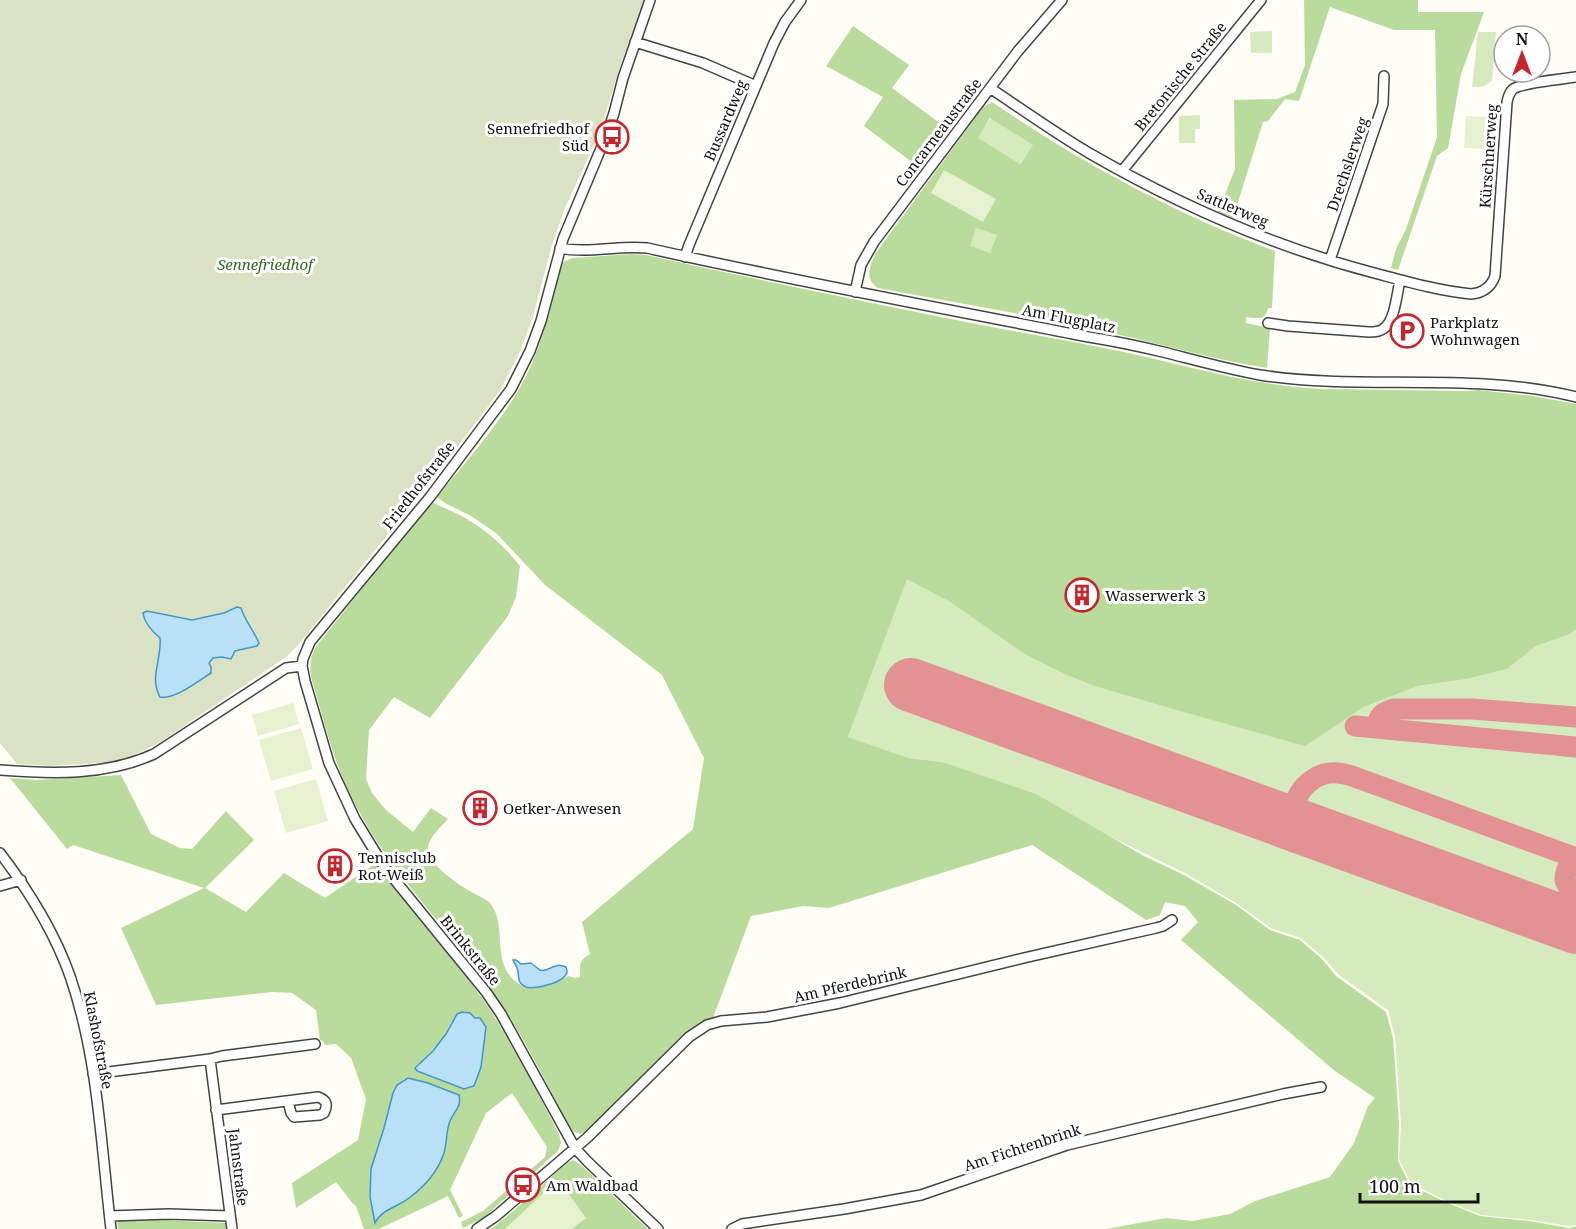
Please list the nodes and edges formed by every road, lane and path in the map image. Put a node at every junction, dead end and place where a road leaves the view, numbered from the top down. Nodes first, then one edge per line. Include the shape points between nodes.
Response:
1 (650, 0) edge
2 (1261, 0) edge
3 (797, 1) edge
4 (1055, 2) edge
5 (636, 42) junction
6 (1384, 76) dead end
7 (1576, 76) edge
8 (756, 86) junction
9 (990, 88) junction
10 (1122, 171) junction
11 (560, 248) junction
12 (686, 257) junction
13 (1330, 260) junction
14 (1400, 280) junction
15 (1488, 288) joint
16 (855, 292) junction
17 (1268, 323) dead end
18 (1576, 397) edge
19 (302, 666) junction
20 (0, 770) edge
21 (0, 853) edge
22 (21, 880) junction
23 (0, 886) edge
24 (1172, 920) dead end
25 (315, 1044) dead end
26 (210, 1059) junction
27 (93, 1074) junction
28 (1321, 1087) dead end
29 (288, 1101) dead end
30 (216, 1110) junction
31 (575, 1148) junction
32 (110, 1216) junction
33 (230, 1216) junction
34 (111, 1229) edge
35 (232, 1229) edge
36 (477, 1229) edge
37 (657, 1229) edge
38 (732, 1229) edge

1 - 5 street, Friedhofstraße
2 - 10 street, Bretonische Straße
3 - 8 street, Bussardweg
4 - 9 street, Concarneaustraße
5 - 8 street via 703,63
5 - 11 street, Friedhofstraße via 607,134
6 - 13 street, Drechslerweg via 1383,104
7 - 15 street, Kürschnerweg via 1518,86 1508,96 1496,270
8 - 12 street, Bussardweg
9 - 10 street, Sattlerweg
9 - 16 street, Concarneaustraße via 869,250
10 - 13 street, Sattlerweg via 1223,221
11 - 12 street, Am Flugplatz via 635,247
11 - 19 street, Friedhofstraße via 541,321 511,389 430,497 310,642
12 - 16 street, Am Flugplatz
13 - 14 street, Sattlerweg
14 - 15 street, Sattlerweg via 1471,294
14 - 17 street via 1392,319 1381,331
16 - 18 street, Am Flugplatz via 1113,341 1259,374 1327,382 1480,384
19 - 20 street via 286,668 139,761 72,772
19 - 31 street, Brinkstraße via 329,763 359,826 385,868 501,1014
21 - 22 street, Klashofstraße
22 - 23 street
22 - 27 street, Klashofstraße via 69,974 84,1022
24 - 31 street, Am Pferdebrink via 1156,928 840,1004 706,1025 688,1037
25 - 26 street
26 - 27 street
26 - 30 street, Jahnstraße
27 - 32 street, Klashofstraße
28 - 38 street, Am Fichtenbrink via 1067,1145 921,1196 742,1224
29 - 30 street, Jahnstraße
30 - 33 street, Jahnstraße
31 - 36 street
31 - 37 street, Brinkstraße
32 - 33 street
32 - 34 street, Klashofstraße
33 - 35 street, Jahnstraße

